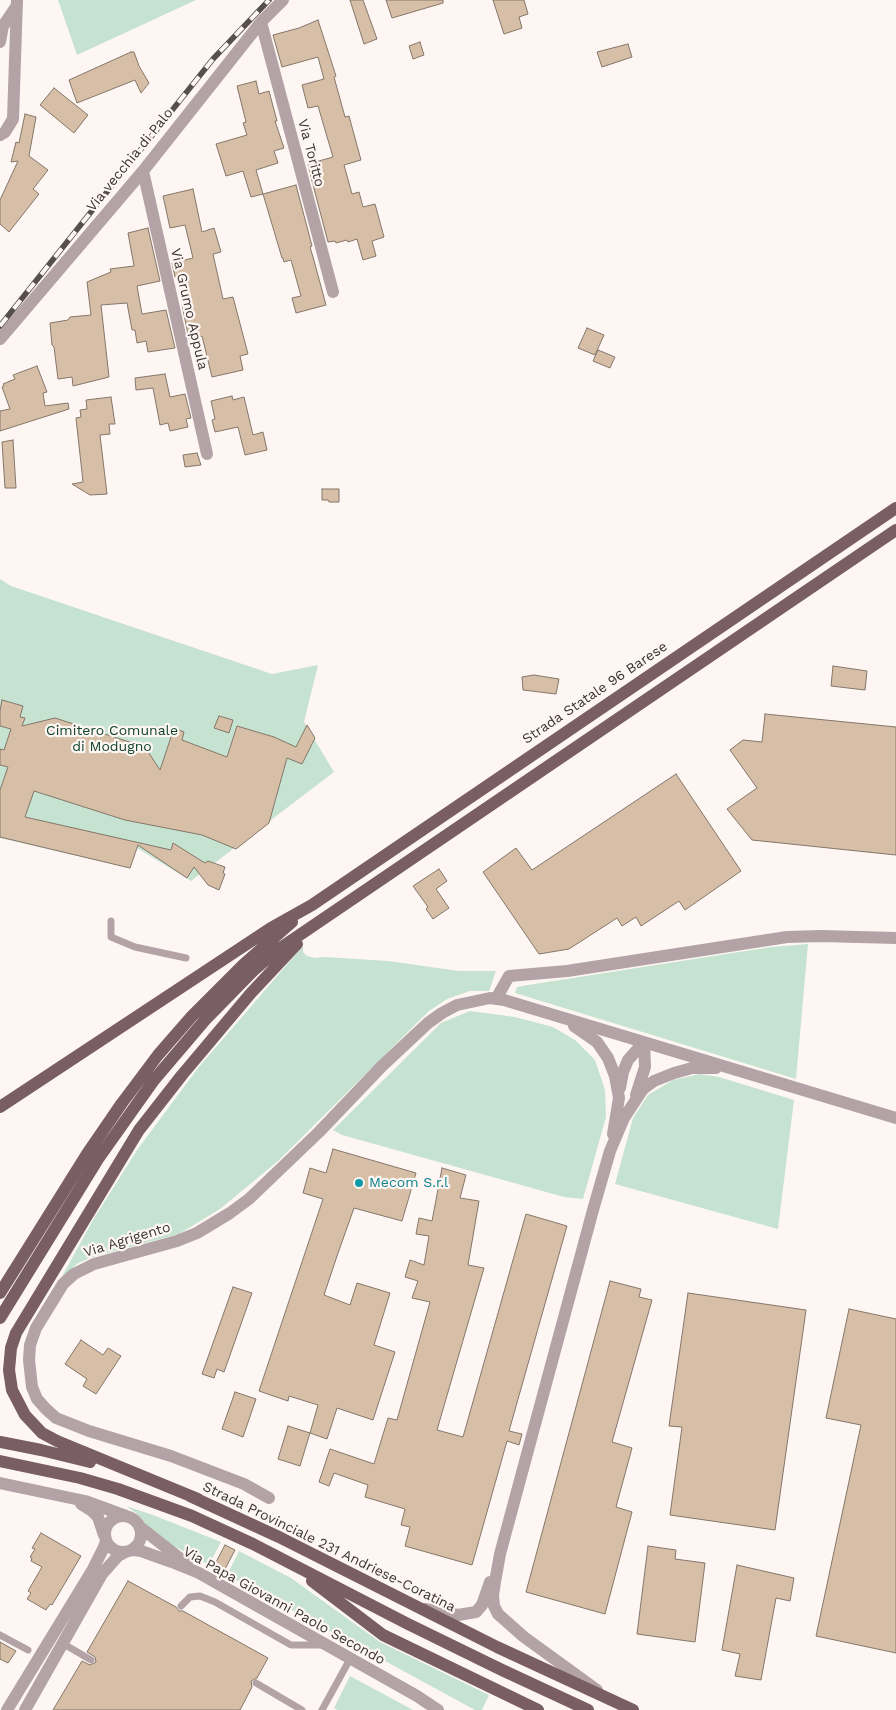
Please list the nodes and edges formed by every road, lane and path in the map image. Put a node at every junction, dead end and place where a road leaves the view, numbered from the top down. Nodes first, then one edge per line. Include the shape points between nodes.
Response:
1 (283, 0) edge
2 (17, 2) edge
3 (261, 22) junction
4 (0, 42) edge
5 (0, 135) edge
6 (142, 171) junction
7 (333, 292) dead end
8 (0, 339) edge
9 (207, 454) dead end
10 (896, 508) edge
11 (896, 530) edge
12 (312, 905) junction
13 (324, 919) junction
14 (111, 921) dead end
15 (896, 938) edge
16 (186, 958) dead end
17 (496, 999) junction
18 (548, 1014) junction
19 (644, 1042) junction
20 (68, 1062) junction
21 (734, 1069) junction
22 (618, 1098) junction
23 (0, 1100) edge
24 (634, 1102) junction
25 (0, 1107) edge
26 (896, 1118) edge
27 (610, 1151) junction
28 (0, 1293) edge
29 (0, 1318) edge
30 (0, 1442) edge
31 (0, 1460) edge
32 (0, 1483) edge
33 (269, 1498) dead end
34 (72, 1499) junction
35 (198, 1499) junction
36 (126, 1516) junction
37 (140, 1527) junction
38 (105, 1538) junction
39 (128, 1551) junction
40 (500, 1554) junction
41 (284, 1560) junction
42 (199, 1574) junction
43 (181, 1606) dead end
44 (414, 1606) junction
45 (59, 1623) junction
46 (0, 1634) edge
47 (62, 1643) junction
48 (327, 1646) junction
49 (28, 1650) dead end
50 (350, 1659) junction
51 (91, 1660) dead end
52 (256, 1683) dead end
53 (417, 1696) junction
54 (613, 1701) junction
55 (7, 1710) edge
56 (25, 1710) edge
57 (302, 1710) edge
58 (322, 1710) edge
59 (438, 1710) edge
60 (450, 1710) edge
61 (538, 1710) edge
62 (588, 1710) edge
63 (633, 1710) edge

1 - 3 street, Via vecchia di Palo
2 - 4 street via 3,26
2 - 5 street via 13,119
3 - 6 street, Via vecchia di Palo
3 - 7 street, Via Toritto
6 - 8 street, Via vecchia di Palo
6 - 9 street, Via Grumo Appula
10 - 12 main road, Strada Statale 96 Barese
11 - 13 main road
12 - 20 main road via 271,928
12 - 28 main road via 244,964 158,1056 122,1103
13 - 29 main road via 276,951 253,972 205,1020 154,1080 98,1159
13 - 35 main road via 251,992 139,1130 16,1332 10,1348 9,1376 14,1395 24,1415 42,1433
14 - 16 lane via 110,937 136,947
15 - 17 street via 779,937 567,971 509,976
17 - 18 street
17 - 33 street, Via Agrigento via 457,1005 428,1023 262,1187 230,1213 177,1242 94,1264 74,1274 63,1284 36,1328 30,1345 32,1386 37,1399 56,1418 171,1456 244,1484
18 - 19 street
18 - 22 street via 582,1030 597,1042 612,1067
19 - 21 street
19 - 22 street via 622,1072
19 - 24 street via 645,1068
20 - 23 main road
20 - 25 main road
21 - 24 street via 692,1068 674,1073 648,1085
21 - 26 street
22 - 27 street
24 - 27 street
27 - 40 street
30 - 35 main road, Strada Provinciale 231 Andriese-Coratina via 85,1460
31 - 41 main road via 80,1478 143,1498 221,1529
32 - 34 street
34 - 36 street
34 - 38 street via 98,1517
35 - 44 main road, Strada Provinciale 231 Andriese-Coratina via 279,1536
36 - 37 street
36 - 38 street via 113,1518 105,1528
37 - 39 street via 141,1540
37 - 42 street
38 - 39 street via 113,1550
38 - 45 street via 104,1548 93,1570
39 - 42 street, Via Papa Giovanni Paolo Secondo via 141,1551
39 - 47 street via 118,1556 102,1574
40 - 44 street via 482,1605 476,1612 458,1615
40 - 54 street via 493,1595 498,1614 524,1637
41 - 61 main road via 383,1635
41 - 62 main road via 493,1666
42 - 48 street, Via Papa Giovanni Paolo Secondo
43 - 48 lane via 190,1597 200,1596 291,1645
44 - 54 main road, Strada Provinciale 231 Andriese-Coratina
45 - 47 lane
45 - 55 street
46 - 49 lane
47 - 51 lane
47 - 56 street
48 - 50 street, Via Papa Giovanni Paolo Secondo
50 - 53 street, Via Papa Giovanni Paolo Secondo
50 - 58 lane
52 - 57 lane
53 - 59 street
53 - 60 street
54 - 63 main road, Strada Provinciale 231 Andriese-Coratina

